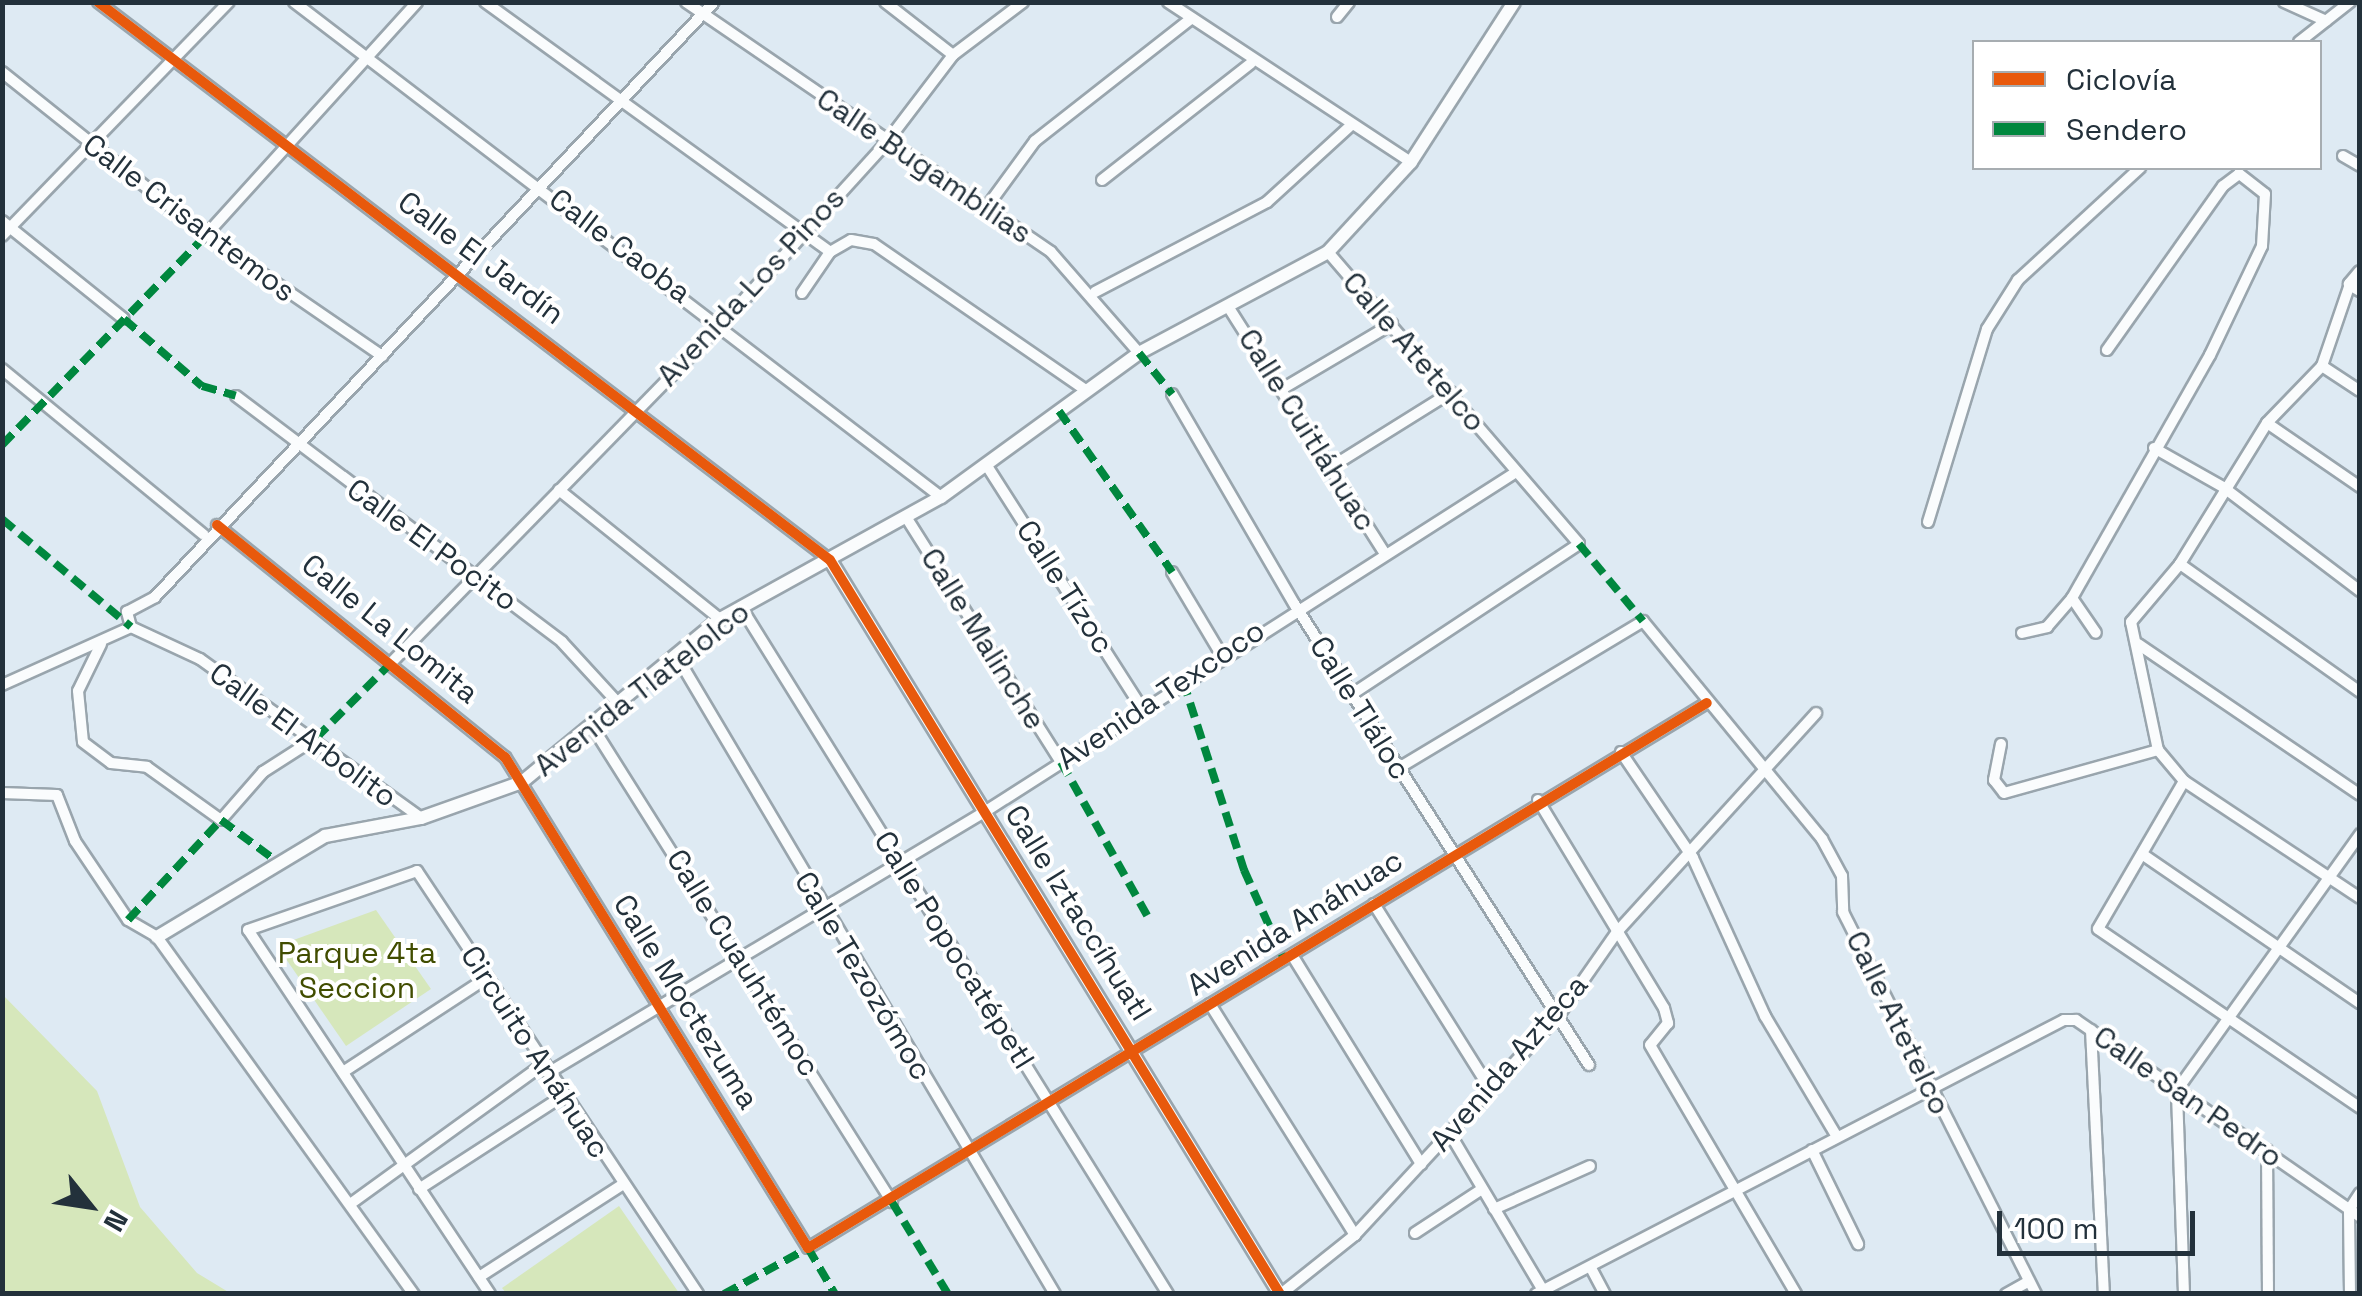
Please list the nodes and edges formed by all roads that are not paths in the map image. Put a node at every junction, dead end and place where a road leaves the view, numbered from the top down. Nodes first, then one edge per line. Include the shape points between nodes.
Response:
1 (98, 2) edge
2 (230, 2) edge
3 (294, 2) edge
4 (417, 2) edge
5 (485, 2) edge
6 (686, 2) edge
7 (714, 2) edge
8 (886, 2) edge
9 (1023, 2) edge
10 (1168, 2) edge
11 (1350, 2) edge
12 (1514, 2) edge
13 (2284, 2) edge
14 (2350, 2) edge
15 (704, 14) junction
16 (1337, 17) dead end
17 (1192, 18) junction
18 (2326, 21) junction
19 (2302, 40) edge
20 (953, 54) junction
21 (364, 58) junction
22 (176, 61) junction
23 (1251, 63) junction
24 (2, 72) edge
25 (624, 101) junction
26 (1349, 126) junction
27 (284, 141) junction
28 (886, 143) junction
29 (94, 147) junction
30 (2343, 156) dead end
31 (1411, 162) junction
32 (2360, 166) edge
33 (2138, 170) edge
34 (1102, 180) dead end
35 (546, 189) junction
36 (989, 204) junction
37 (5, 229) edge
38 (803, 233) junction
39 (206, 234) junction
40 (830, 252) junction
41 (1328, 252) junction
42 (461, 275) junction
43 (2357, 277) edge
44 (1095, 292) junction
45 (802, 294) dead end
46 (1230, 308) junction
47 (124, 318) dead end
48 (722, 324) junction
49 (1392, 324) junction
50 (2107, 350) dead end
51 (1139, 353) junction
52 (382, 356) junction
53 (2322, 366) junction
54 (2, 369) edge
55 (1282, 389) junction
56 (1087, 391) junction
57 (2360, 391) edge
58 (1451, 392) junction
59 (1172, 394) dead end
60 (236, 396) dead end
61 (637, 406) junction
62 (2267, 423) junction
63 (298, 443) junction
64 (2154, 448) junction
65 (988, 466) junction
66 (1328, 468) junction
67 (1516, 472) junction
68 (2360, 486) edge
69 (2224, 487) junction
70 (558, 490) junction
71 (941, 497) junction
72 (906, 516) junction
73 (1928, 522) dead end
74 (216, 524) junction
75 (204, 536) junction
76 (1384, 552) junction
77 (830, 560) junction
78 (2180, 564) junction
79 (1172, 572) dead end
80 (474, 573) junction
81 (2360, 591) edge
82 (2072, 598) junction
83 (1295, 605) junction
84 (741, 607) junction
85 (720, 619) junction
86 (130, 627) junction
87 (2096, 632) dead end
88 (2022, 633) dead end
89 (105, 640) junction
90 (2138, 644) junction
91 (676, 656) junction
92 (1222, 656) junction
93 (394, 660) junction
94 (2, 685) edge
95 (2360, 692) edge
96 (1352, 694) junction
97 (1708, 703) junction
98 (619, 704) junction
99 (1142, 708) junction
100 (1816, 713) dead end
101 (592, 726) junction
102 (316, 738) junction
103 (2001, 744) dead end
104 (2158, 750) junction
105 (1621, 752) junction
106 (1061, 762) junction
107 (1397, 769) junction
108 (1766, 775) junction
109 (522, 782) junction
110 (2184, 782) junction
111 (2, 793) edge
112 (2360, 795) edge
113 (1538, 800) junction
114 (986, 811) junction
115 (421, 818) junction
116 (2360, 834) edge
117 (1457, 853) junction
118 (2142, 854) junction
119 (1692, 858) junction
120 (898, 863) junction
121 (2329, 877) junction
122 (2360, 898) edge
123 (1374, 904) junction
124 (821, 910) junction
125 (1617, 932) junction
126 (157, 937) junction
127 (2279, 950) junction
128 (1292, 956) junction
129 (743, 960) junction
130 (488, 978) junction
131 (2360, 1003) edge
132 (1210, 1004) junction
133 (661, 1011) junction
134 (1559, 1015) junction
135 (2232, 1016) junction
136 (2091, 1030) junction
137 (1134, 1052) junction
138 (1589, 1064) dead end
139 (545, 1068) junction
140 (343, 1072) junction
141 (1490, 1090) junction
142 (2178, 1090) junction
143 (1932, 1092) junction
144 (563, 1096) junction
145 (1052, 1103) junction
146 (2360, 1108) edge
147 (1449, 1132) junction
148 (1836, 1135) junction
149 (1812, 1150) junction
150 (2267, 1150) junction
151 (971, 1154) junction
152 (401, 1164) junction
153 (1421, 1164) junction
154 (1590, 1166) dead end
155 (622, 1185) junction
156 (1742, 1188) junction
157 (420, 1189) junction
158 (1482, 1189) junction
159 (2360, 1193) edge
160 (352, 1202) junction
161 (892, 1202) junction
162 (1494, 1209) junction
163 (2354, 1214) edge
164 (1415, 1233) dead end
165 (1356, 1236) junction
166 (1858, 1244) dead end
167 (808, 1248) joint
168 (1591, 1268) junction
169 (478, 1277) junction
170 (2028, 1282) junction
171 (1541, 1292) edge
172 (414, 1294) edge
173 (490, 1294) edge
174 (698, 1294) edge
175 (1054, 1294) edge
176 (1168, 1294) edge
177 (1280, 1294) edge
178 (1605, 1294) edge
179 (1796, 1294) edge
180 (2006, 1294) edge
181 (2036, 1294) edge
182 (2104, 1294) edge
183 (2184, 1294) edge
184 (2268, 1294) edge
185 (2350, 1294) edge

1 - 22 street, Calle El Jardín
2 - 22 street
3 - 21 street, Calle Caoba
4 - 21 street
5 - 25 street
6 - 15 street, Calle Bugambilias
7 - 15 street
8 - 20 street
9 - 20 street, Avenida Los Pinos
10 - 17 street
11 - 16 street
12 - 31 street, Avenida Tlatelolco
13 - 18 street
14 - 18 street
15 - 25 street
15 - 28 street, Calle Bugambilias
17 - 23 street
17 - 36 street via 1036,141
18 - 19 street
20 - 28 street, Avenida Los Pinos
21 - 27 street
21 - 35 street, Calle Caoba
22 - 27 street, Calle El Jardín
22 - 29 street
23 - 26 street
23 - 34 street
24 - 29 street, Calle Crisantemos
25 - 35 street
25 - 38 street
26 - 31 street
26 - 44 street via 1267,202
27 - 39 street
27 - 42 street, Calle El Jardín
28 - 36 street, Calle Bugambilias
28 - 38 street, Avenida Los Pinos
29 - 37 street
29 - 39 street, Calle Crisantemos
30 - 32 street
31 - 41 street, Avenida Tlatelolco
33 - 73 street via 2018,280 1986,329
35 - 42 street
35 - 48 street, Calle Caoba
36 - 44 street, Calle Bugambilias
37 - 47 street
38 - 40 street
38 - 48 street, Avenida Los Pinos
39 - 52 street, Calle Crisantemos
40 - 45 street
40 - 56 street via 851,240 874,244
41 - 46 street, Avenida Tlatelolco
41 - 49 street, Calle Atetelco
42 - 52 street
42 - 61 street, Calle El Jardín
43 - 53 street
44 - 51 street, Calle Bugambilias
46 - 51 street, Avenida Tlatelolco
46 - 55 street, Calle Cuitláhuac
48 - 61 street, Avenida Los Pinos
48 - 71 street, Calle Caoba
49 - 55 street
49 - 58 street, Calle Atetelco
50 - 64 street via 2223,186 2240,174 2265,194 2262,246
51 - 56 street, Avenida Tlatelolco
52 - 63 street
53 - 57 street
53 - 62 street
54 - 75 street
55 - 66 street, Calle Cuitláhuac
56 - 65 street, Avenida Tlatelolco
58 - 66 street
58 - 67 street, Calle Atetelco
59 - 83 street, Calle Tláloc
60 - 63 street, Calle El Pocito
61 - 70 street, Avenida Los Pinos
61 - 77 street, Calle El Jardín
62 - 68 street
62 - 69 street
63 - 74 street
63 - 80 street, Calle El Pocito
64 - 69 street
64 - 82 street
65 - 71 street, Avenida Tlatelolco
65 - 99 street, Calle Tízoc
66 - 76 street, Calle Cuitláhuac
67 - 76 street, Avenida Texcoco
67 - 96 street, Calle Atetelco via 1580,544
69 - 78 street
69 - 81 street
70 - 80 street, Avenida Los Pinos
70 - 85 street
71 - 72 street, Avenida Tlatelolco
72 - 77 street, Avenida Tlatelolco
72 - 106 street, Calle Malinche
74 - 75 street
74 - 93 street, Calle La Lomita
75 - 86 street via 156,597 127,612
76 - 83 street, Avenida Texcoco
77 - 84 street, Avenida Tlatelolco
77 - 114 street, Calle Iztaccíhuatl
78 - 90 street via 2131,622
78 - 95 street
79 - 92 street
80 - 93 street, Avenida Los Pinos
80 - 98 street, Calle El Pocito via 562,642
82 - 87 street
82 - 88 street via 2047,627
83 - 92 street, Avenida Texcoco
83 - 96 street, Calle Tláloc
84 - 85 street, Avenida Tlatelolco
84 - 120 street, Calle Popocatépetl
85 - 91 street, Avenida Tlatelolco
86 - 89 street
86 - 102 street, Calle El Arbolito via 180,647
89 - 94 street
89 - 102 street via 78,691 83,742 111,763 146,767 221,820 263,772
90 - 104 street
90 - 112 street
91 - 98 street, Avenida Tlatelolco
91 - 124 street, Calle Tezozómoc
92 - 99 street, Avenida Texcoco
93 - 109 street, Calle La Lomita
96 - 107 street, Calle Tláloc
97 - 105 street, Avenida Anáhuac
97 - 107 street, Calle Atetelco via 1643,621
97 - 108 street, Calle Atetelco
98 - 101 street, Avenida Tlatelolco
99 - 106 street, Avenida Texcoco
100 - 108 street, Avenida Azteca
101 - 109 street, Avenida Tlatelolco
101 - 129 street, Calle Cuauhtémoc
102 - 115 street, Calle El Arbolito
103 - 104 street via 1994,780 2004,793
104 - 110 street
105 - 113 street, Avenida Anáhuac
105 - 119 street
106 - 114 street, Avenida Texcoco
107 - 117 street, Calle Tláloc
108 - 119 street, Avenida Azteca
108 - 143 street, Calle Atetelco via 1842,876 1843,912
109 - 115 street, Avenida Tlatelolco
109 - 133 street, Calle Moctezuma
110 - 118 street
110 - 121 street
111 - 126 street via 57,796 75,841 136,928
113 - 117 street, Avenida Anáhuac
113 - 125 street
114 - 120 street, Avenida Texcoco
114 - 137 street, Calle Iztaccíhuatl
115 - 126 street, Avenida Tlatelolco via 325,836
116 - 121 street
117 - 123 street, Avenida Anáhuac
117 - 134 street, Calle Tláloc
118 - 127 street
118 - 135 street via 2098,929
119 - 125 street, Avenida Azteca
119 - 148 street via 1765,1016
120 - 124 street, Avenida Texcoco
120 - 145 street, Calle Popocatépetl
121 - 122 street
121 - 127 street
123 - 128 street, Avenida Anáhuac
123 - 141 street
124 - 129 street, Avenida Texcoco
124 - 151 street, Calle Tezozómoc
125 - 134 street, Avenida Azteca
125 - 156 street via 1664,1008 1668,1023 1650,1045 1690,1117
126 - 160 street
127 - 131 street
127 - 135 street
128 - 132 street, Avenida Anáhuac
128 - 153 street
129 - 133 street, Avenida Texcoco
129 - 161 street, Calle Cuauhtémoc
130 - 139 street, Circuito Anáhuac
130 - 140 street
130 - 140 street, Circuito Anáhuac via 417,872 248,930
132 - 137 street, Avenida Anáhuac
132 - 165 street
133 - 139 street, Avenida Texcoco
133 - 167 street, Calle Moctezuma
134 - 138 street, Calle Tláloc
134 - 141 street, Avenida Azteca
135 - 142 street
135 - 146 street
136 - 142 street, Calle San Pedro
136 - 143 street, Calle San Pedro via 2064,1020
136 - 182 street
137 - 145 street, Avenida Anáhuac
137 - 177 street, Calle Iztaccíhuatl
139 - 144 street, Circuito Anáhuac
139 - 152 street, Avenida Texcoco
140 - 152 street, Circuito Anáhuac
141 - 147 street, Avenida Azteca
142 - 150 street, Calle San Pedro
142 - 183 street
143 - 148 street
143 - 170 street, Calle Atetelco
144 - 155 street, Circuito Anáhuac
144 - 157 street
145 - 151 street, Avenida Anáhuac
145 - 176 street, Calle Popocatépetl
147 - 153 street, Avenida Azteca
147 - 158 street
148 - 149 street
149 - 156 street
149 - 166 street
150 - 163 street, Calle San Pedro
150 - 184 street
151 - 161 street, Avenida Anáhuac
151 - 175 street, Calle Tezozómoc
152 - 157 street, Circuito Anáhuac
152 - 160 street, Avenida Texcoco
153 - 165 street, Avenida Azteca
154 - 162 street
155 - 169 street
155 - 174 street, Circuito Anáhuac
156 - 168 street
156 - 179 street
157 - 169 street, Circuito Anáhuac
158 - 162 street
158 - 164 street
159 - 163 street
160 - 172 street
161 - 167 street, Avenida Anáhuac
162 - 171 street
163 - 185 street
165 - 177 street, Avenida Azteca
168 - 171 street
168 - 178 street
169 - 173 street, Circuito Anáhuac
170 - 180 street
170 - 181 street, Calle Atetelco

